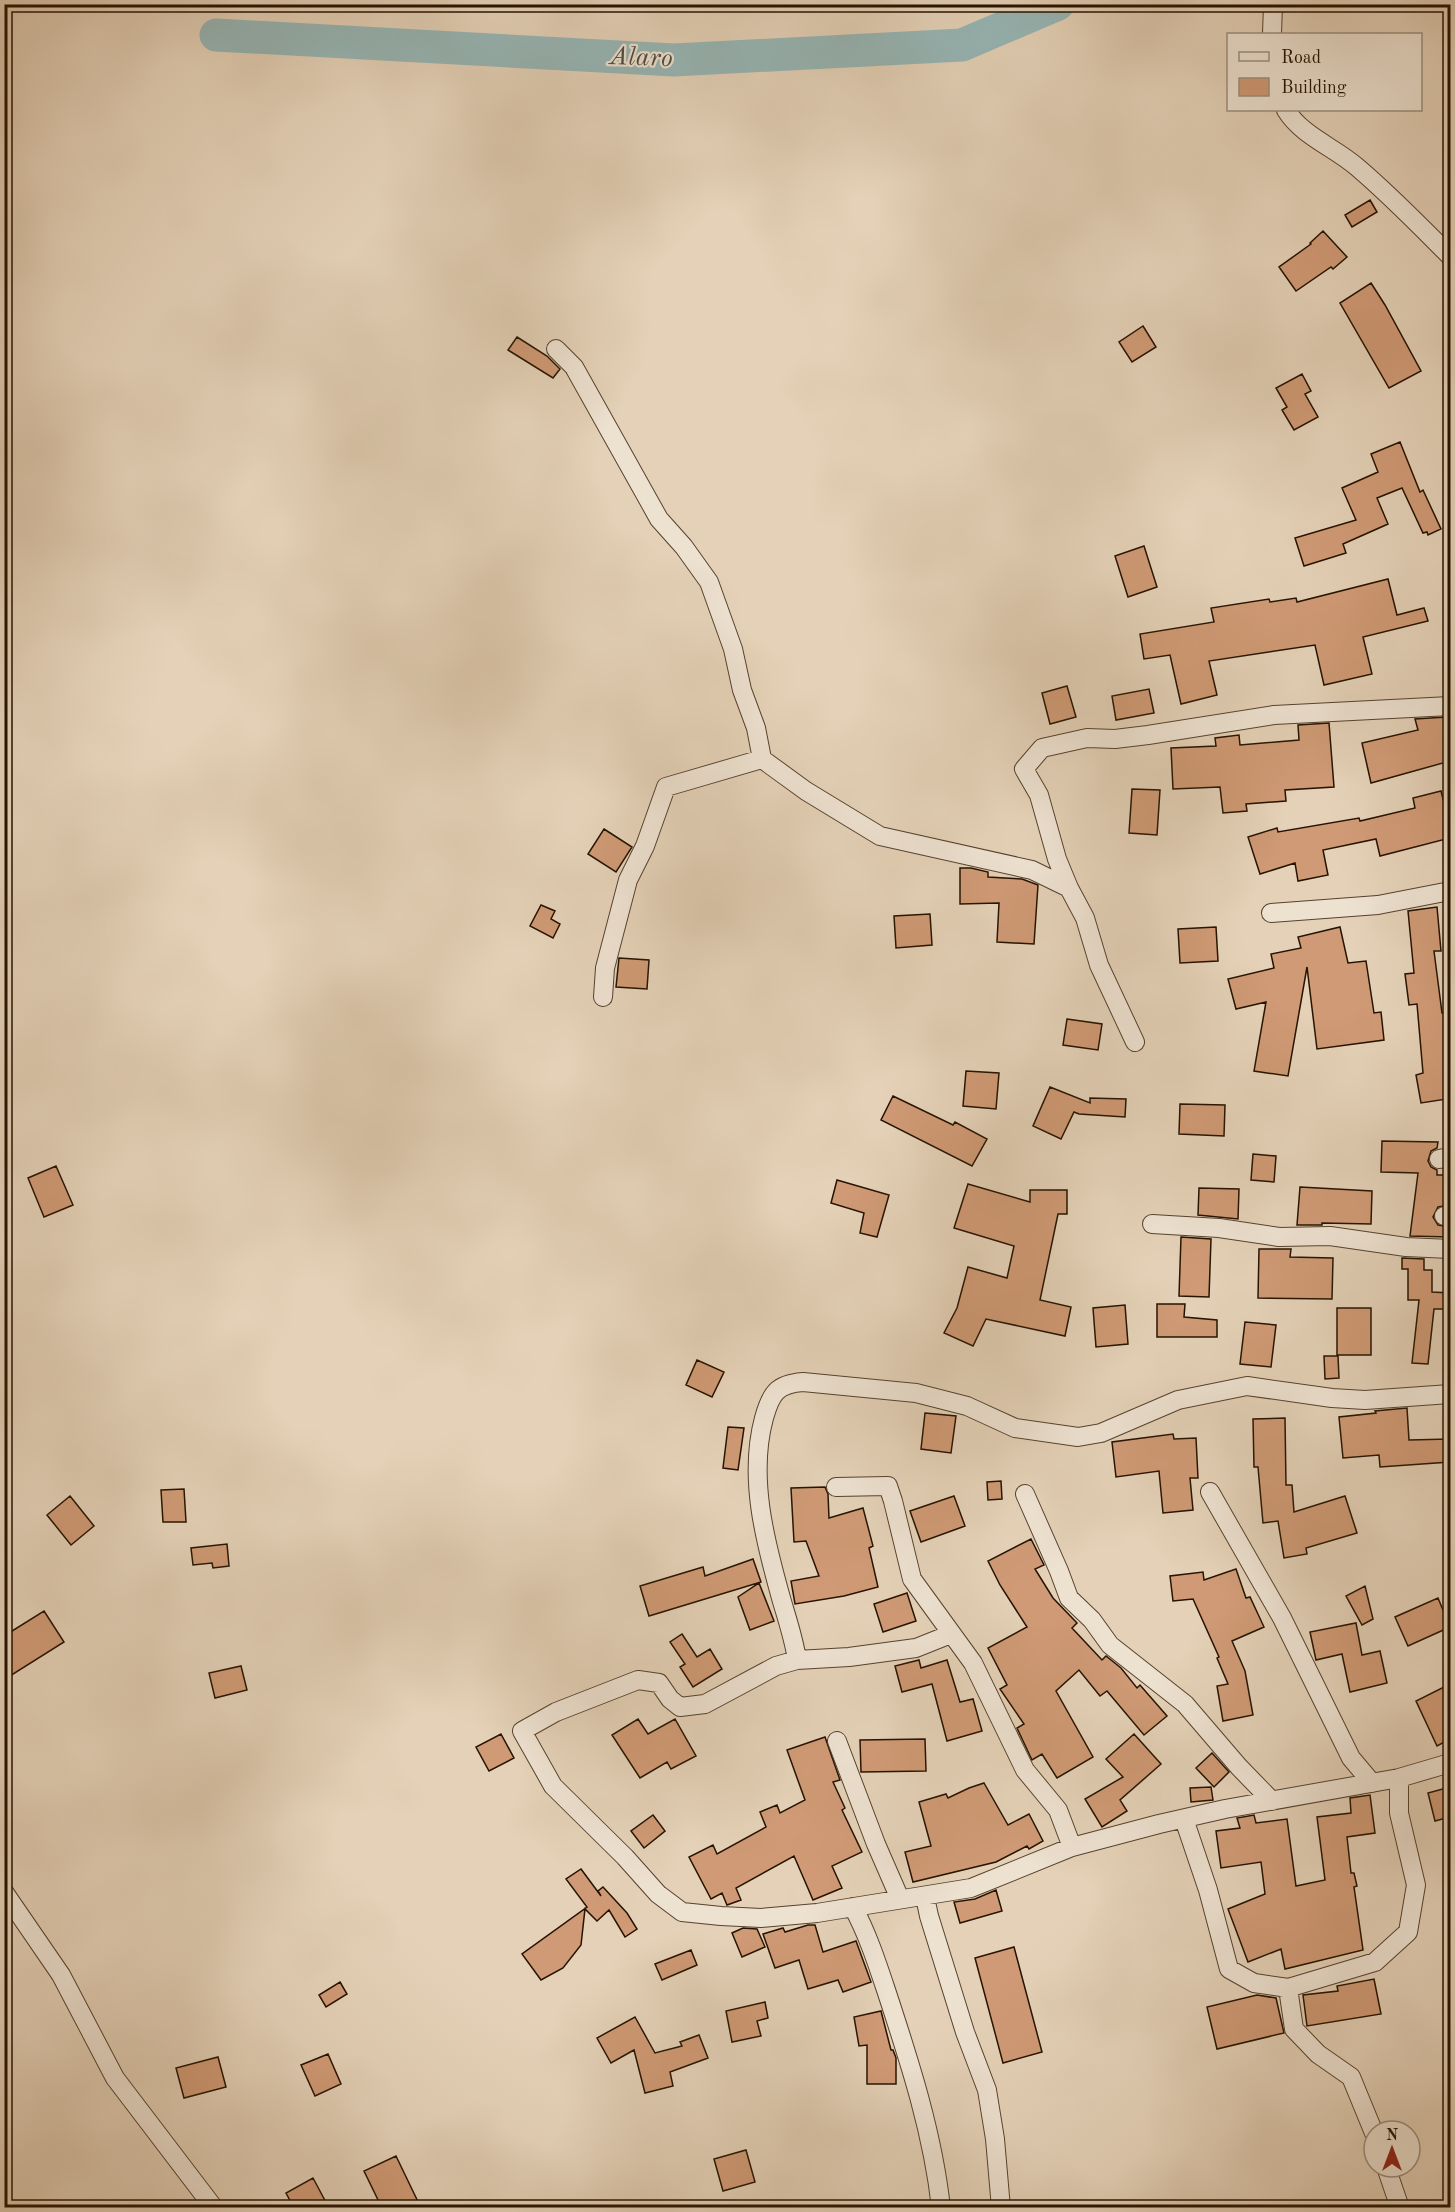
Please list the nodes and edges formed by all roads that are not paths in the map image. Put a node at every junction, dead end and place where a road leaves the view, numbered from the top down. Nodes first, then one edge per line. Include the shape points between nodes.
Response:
1 (1273, 4) edge
2 (1272, 33) edge
3 (1287, 111) edge
4 (1450, 256) edge
5 (556, 349) dead end
6 (1450, 706) edge
7 (762, 759) junction
8 (1069, 888) junction
9 (1450, 891) edge
10 (1271, 913) dead end
11 (603, 997) dead end
12 (1135, 1042) dead end
13 (1152, 1224) dead end
14 (1450, 1250) edge
15 (1450, 1394) edge
16 (837, 1487) dead end
17 (1210, 1492) dead end
18 (1025, 1494) dead end
19 (951, 1634) junction
20 (797, 1660) junction
21 (837, 1741) dead end
22 (1450, 1763) edge
23 (1399, 1779) junction
24 (1372, 1783) junction
25 (1272, 1801) junction
26 (1184, 1818) junction
27 (1072, 1847) junction
28 (4, 1892) edge
29 (925, 1896) junction
30 (900, 1899) junction
31 (854, 1907) junction
32 (1288, 1988) junction
33 (1368, 2119) edge
34 (1390, 2179) edge
35 (214, 2208) edge
36 (941, 2208) edge
37 (1001, 2208) edge
38 (1400, 2208) edge

1 - 2 street
3 - 4 street via 1303,129 1355,165
5 - 7 street via 574,367 659,519 708,582 733,649
6 - 8 street via 1274,715 1148,735 1087,738 1042,748 1024,769 1039,795
7 - 8 street via 880,836 1032,870
7 - 11 street via 666,787 628,880 605,969
8 - 12 street via 1085,918 1099,966
9 - 10 street via 1378,904
13 - 14 street via 1280,1237 1330,1236
15 - 20 street via 1365,1400 1247,1386 1178,1400 1101,1433 1077,1437 1016,1428 967,1406 916,1393 788,1383 775,1390 758,1439 758,1495
16 - 19 street via 888,1486 912,1579
17 - 24 street via 1282,1618 1351,1758
18 - 25 street via 1069,1598 1110,1645 1185,1704
19 - 20 street via 916,1648
19 - 27 street via 973,1663 1025,1770 1058,1810
20 - 31 street via 776,1666 705,1704 680,1707 659,1683 638,1680 556,1712 522,1731 553,1786 658,1894 682,1912 761,1918
21 - 30 street
22 - 23 street
23 - 24 street
23 - 32 street via 1399,1814 1416,1885 1408,1932 1375,1962
24 - 25 street
25 - 26 street
26 - 27 street
26 - 32 street via 1229,1969 1254,1983
27 - 29 street via 971,1888
28 - 35 street via 61,1975 115,2078
29 - 30 street
29 - 37 street via 965,2032 987,2090
30 - 31 street
31 - 36 street via 874,1952 902,2036
32 - 33 street via 1294,2029 1318,2054 1351,2077
34 - 38 street

